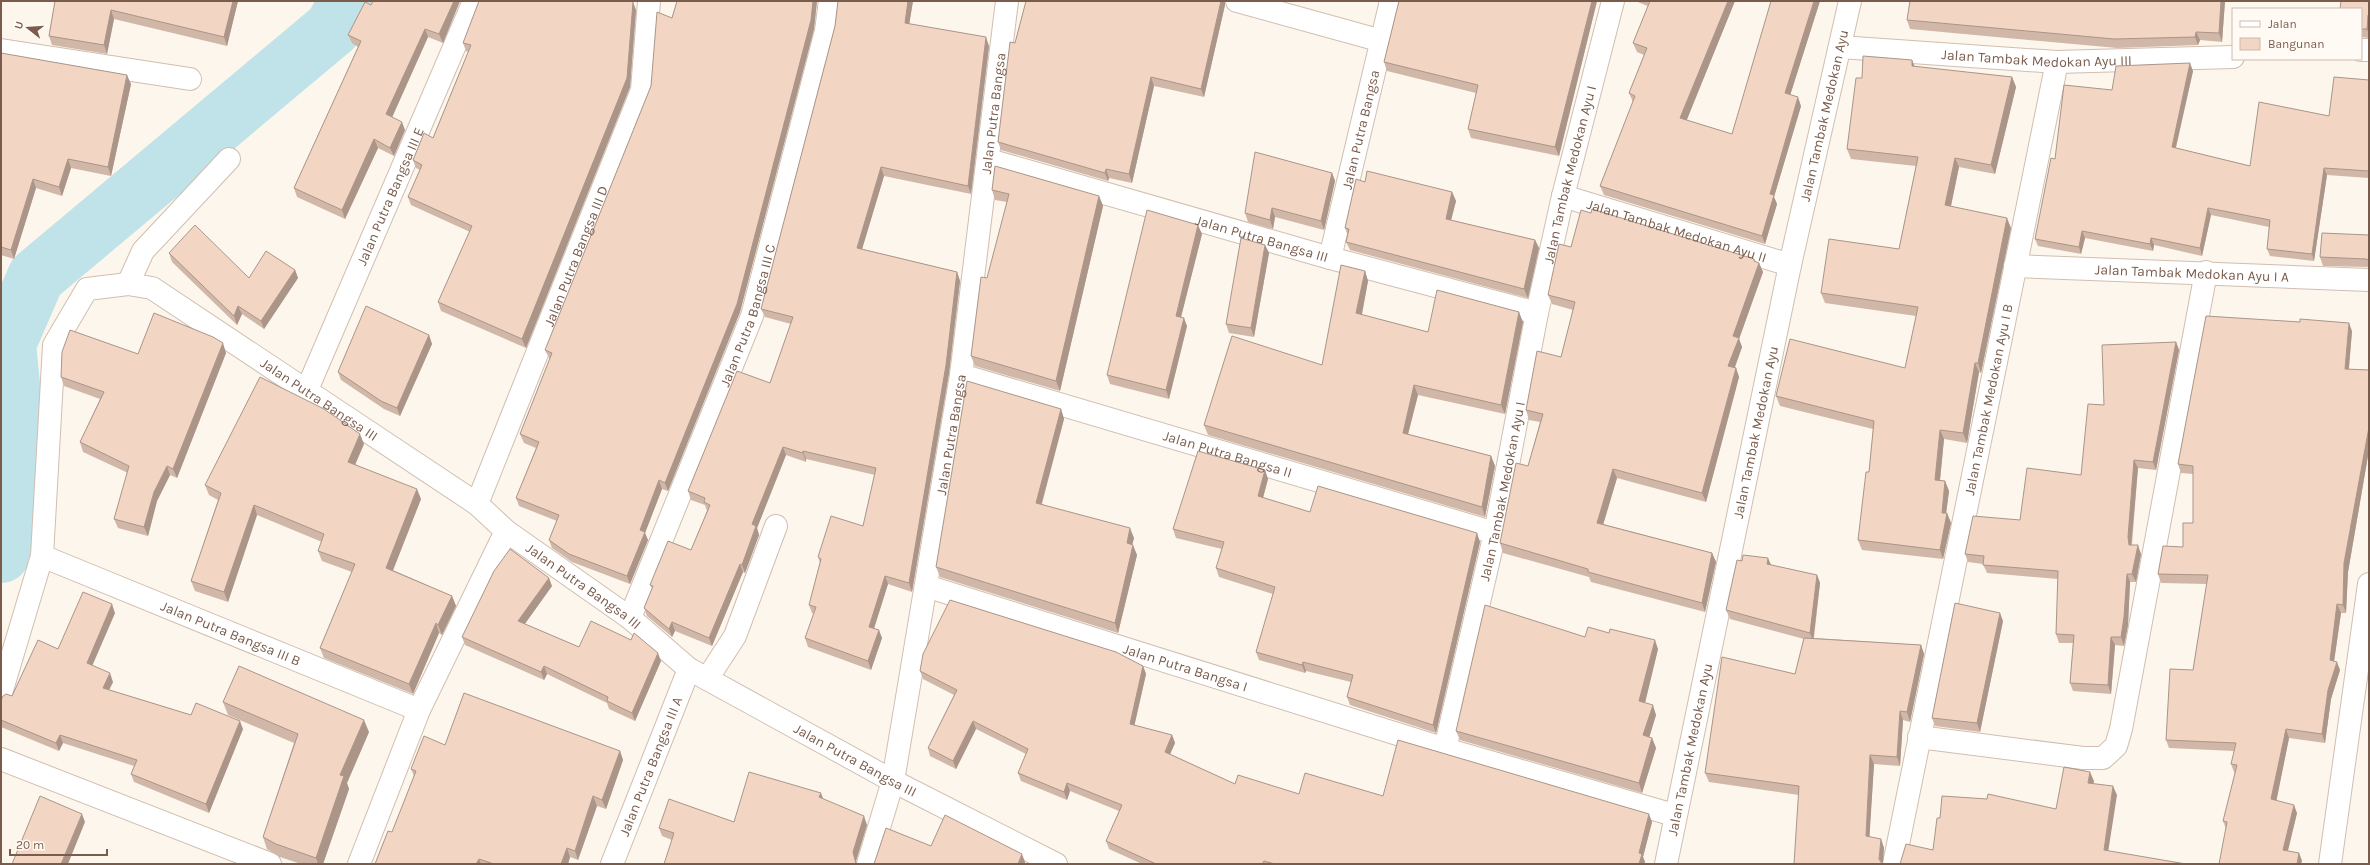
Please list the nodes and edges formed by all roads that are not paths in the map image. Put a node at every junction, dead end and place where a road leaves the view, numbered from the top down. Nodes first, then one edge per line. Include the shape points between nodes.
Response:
1 (474, 1) edge
2 (649, 1) edge
3 (830, 1) edge
4 (1007, 1) edge
5 (1237, 1) edge
6 (1391, 1) edge
7 (1613, 1) edge
8 (1850, 1) edge
9 (1382, 41) junction
10 (1840, 47) junction
11 (1, 50) edge
12 (2232, 57) edge
13 (2057, 62) junction
14 (190, 79) dead end
15 (229, 159) dead end
16 (989, 160) junction
17 (1563, 196) junction
18 (1330, 258) junction
19 (1790, 265) junction
20 (2015, 266) junction
21 (2206, 272) junction
22 (2369, 280) edge
23 (128, 284) junction
24 (1537, 313) junction
25 (961, 375) junction
26 (306, 392) junction
27 (477, 504) junction
28 (776, 526) dead end
29 (506, 531) junction
30 (1494, 533) junction
31 (42, 556) junction
32 (2369, 584) edge
33 (926, 586) junction
34 (630, 618) junction
35 (698, 674) junction
36 (1, 693) edge
37 (419, 710) junction
38 (1919, 737) junction
39 (1445, 749) junction
40 (1, 758) edge
41 (893, 781) junction
42 (1674, 815) junction
43 (270, 864) edge
44 (359, 864) edge
45 (612, 864) edge
46 (868, 864) edge
47 (1056, 864) edge
48 (1666, 864) edge
49 (1894, 864) edge
50 (2330, 864) edge

1 - 26 street, Jalan Putra Bangsa III E
2 - 27 street, Jalan Putra Bangsa III D via 642,90
3 - 34 street, Jalan Putra Bangsa III C via 826,31 752,316
4 - 16 street, Jalan Putra Bangsa
5 - 9 street
6 - 9 street, Jalan Putra Bangsa
7 - 17 street, Jalan Tambak Medokan Ayu I
8 - 10 street, Jalan Tambak Medokan Ayu
9 - 18 street, Jalan Putra Bangsa
10 - 13 street, Jalan Tambak Medokan Ayu III
10 - 19 street, Jalan Tambak Medokan Ayu
11 - 14 street
12 - 13 street, Jalan Tambak Medokan Ayu III
13 - 20 street, Jalan Tambak Medokan Ayu I B
15 - 23 street via 143,251
16 - 18 street, Jalan Putra Bangsa III
16 - 25 street, Jalan Putra Bangsa
17 - 19 street, Jalan Tambak Medokan Ayu II
17 - 24 street, Jalan Tambak Medokan Ayu I
18 - 24 street, Jalan Putra Bangsa III
19 - 42 street, Jalan Tambak Medokan Ayu
20 - 21 street, Jalan Tambak Medokan Ayu I A
20 - 38 street, Jalan Tambak Medokan Ayu I B
21 - 22 street, Jalan Tambak Medokan Ayu I A
21 - 38 street via 2116,746 2103,758 2083,758
23 - 26 street, Jalan Putra Bangsa III via 152,288
23 - 31 street via 87,289 54,345
24 - 30 street, Jalan Tambak Medokan Ayu I
25 - 30 street, Jalan Putra Bangsa II
25 - 33 street, Jalan Putra Bangsa
26 - 27 street, Jalan Putra Bangsa III
27 - 29 street, Jalan Putra Bangsa III
28 - 35 street, Jalan Putra Bangsa III A via 735,636
29 - 34 street, Jalan Putra Bangsa III
29 - 37 street
30 - 39 street, Jalan Tambak Medokan Ayu I
31 - 36 street
31 - 37 street, Jalan Putra Bangsa III B
32 - 50 street
33 - 39 street, Jalan Putra Bangsa I
33 - 41 street, Jalan Putra Bangsa
34 - 35 street, Jalan Putra Bangsa III
35 - 41 street, Jalan Putra Bangsa III
35 - 45 street, Jalan Putra Bangsa III A
37 - 44 street
38 - 49 street, Jalan Tambak Medokan Ayu I B
39 - 42 street
40 - 43 street
41 - 46 street, Jalan Putra Bangsa
41 - 47 street, Jalan Putra Bangsa III
42 - 48 street, Jalan Tambak Medokan Ayu

